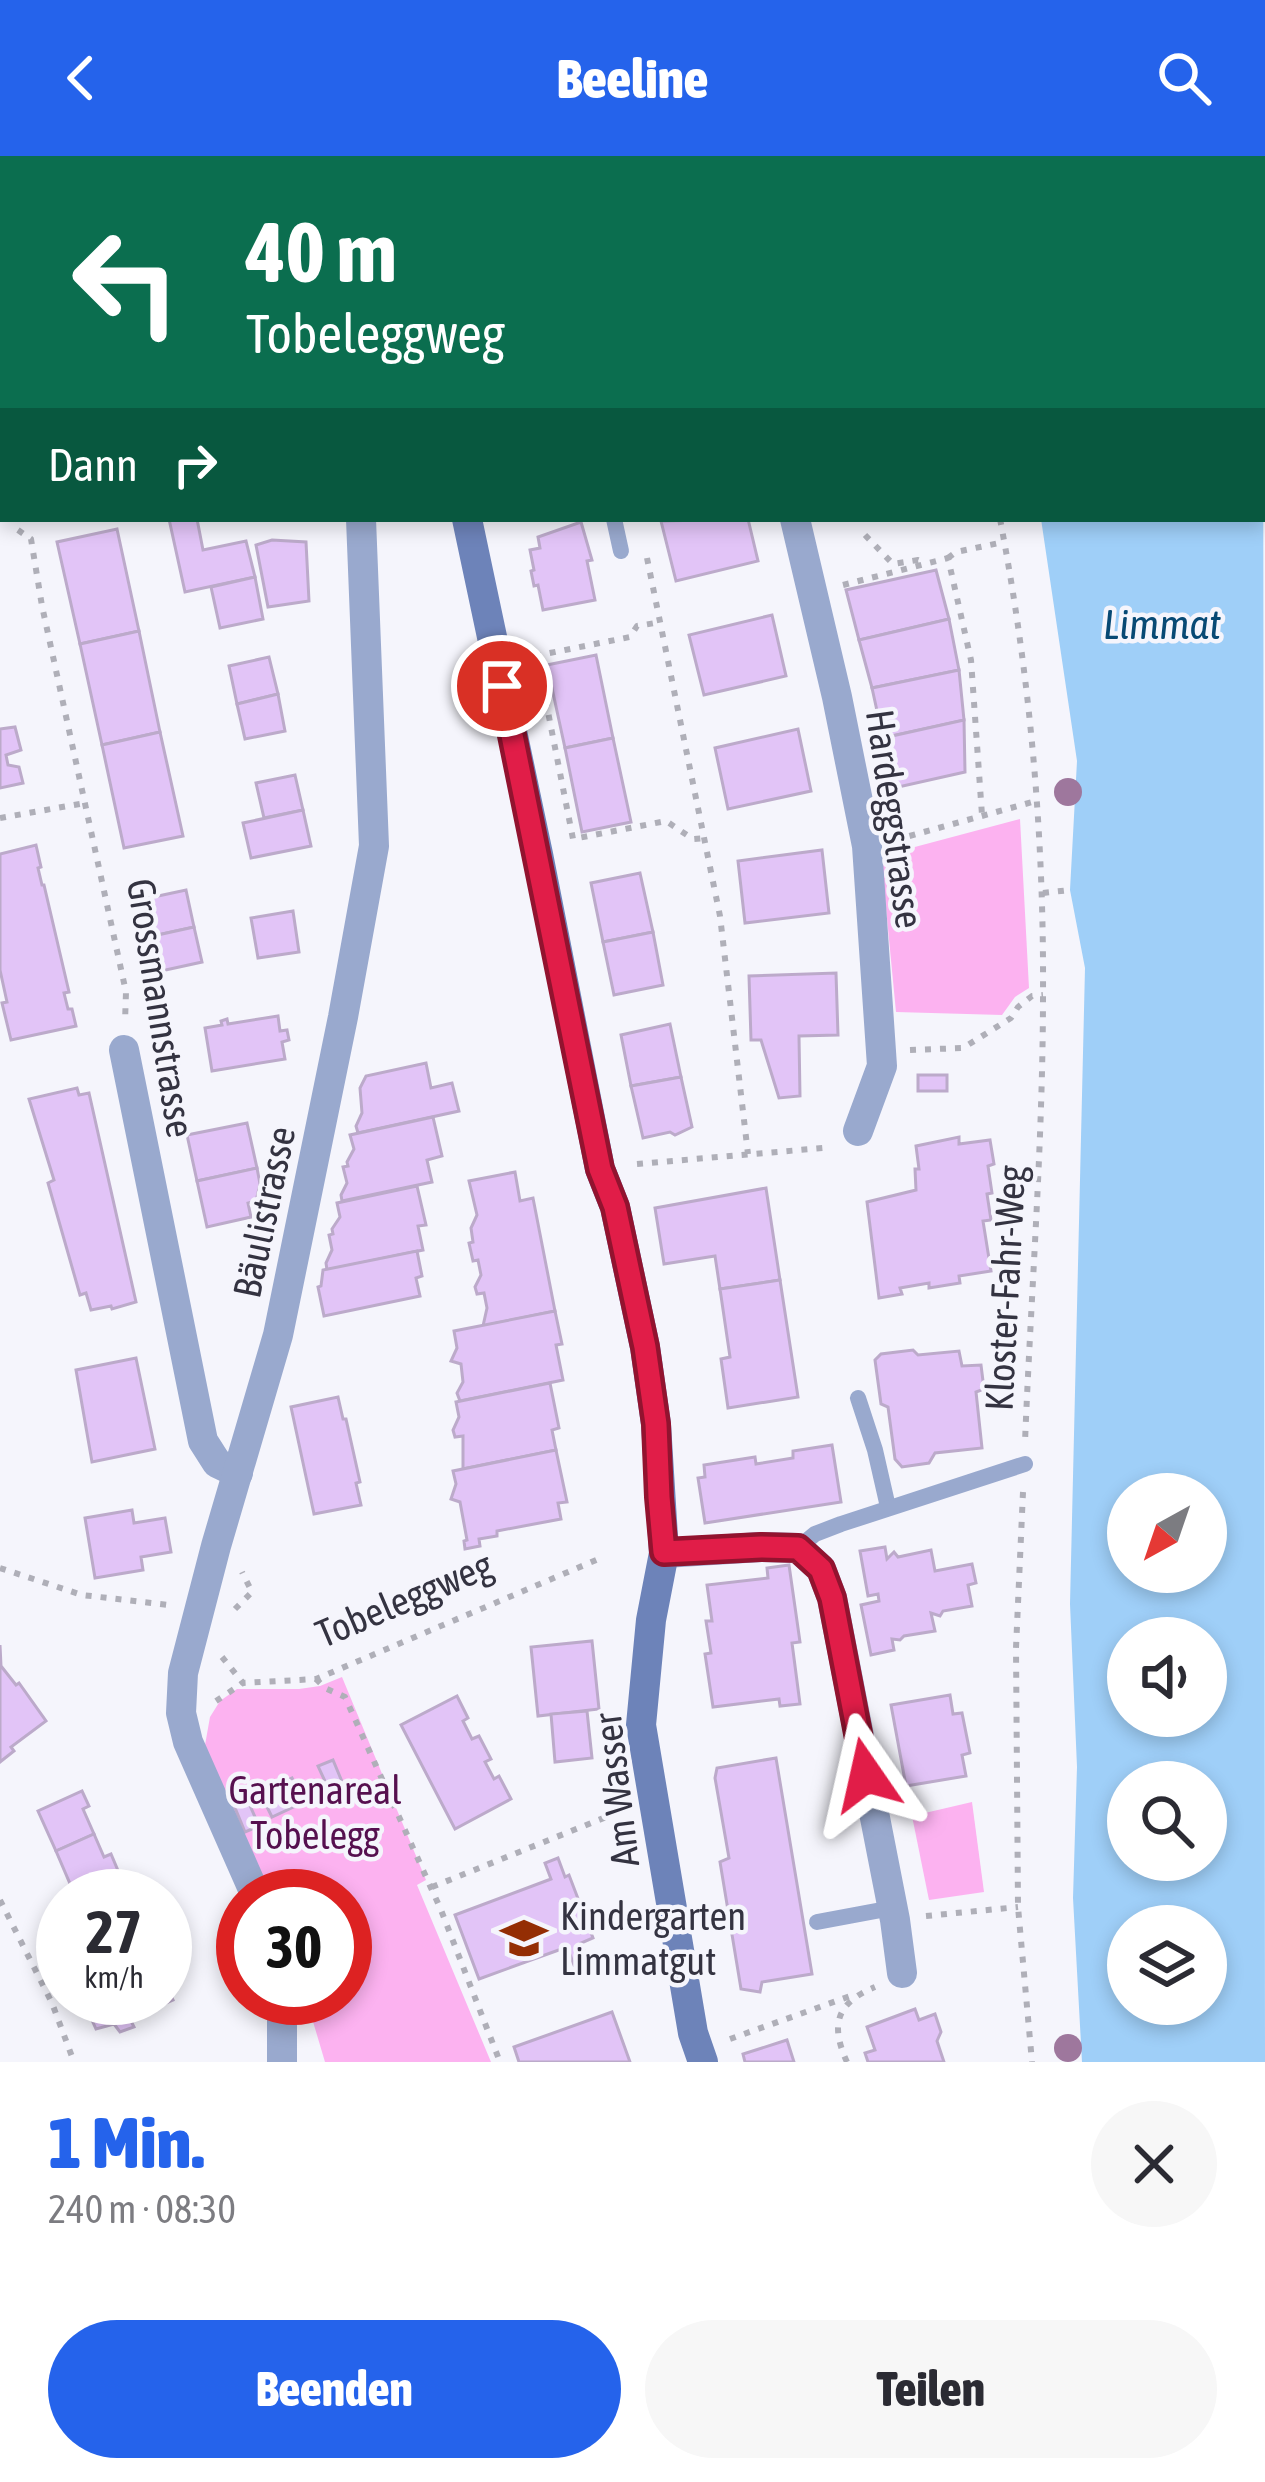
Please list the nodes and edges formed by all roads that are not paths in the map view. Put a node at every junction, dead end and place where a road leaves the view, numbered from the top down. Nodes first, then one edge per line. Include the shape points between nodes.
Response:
1 (362, 522) edge
2 (468, 522) edge
3 (615, 522) edge
4 (797, 522) edge
5 (621, 551) dead end
6 (124, 1050) road end
7 (858, 1131) road end
8 (858, 1398) dead end
9 (1025, 1464) road end
10 (238, 1473) junction
11 (888, 1507) junction
12 (798, 1548) junction
13 (664, 1552) junction
14 (244, 1869) edge
15 (900, 1913) junction
16 (817, 1922) dead end
17 (893, 1978) road end
18 (282, 2025) edge
19 (713, 2052) edge
20 (282, 2062) edge

1 - 10 street, Bäulistrasse via 374,846 278,1335
2 - 13 street, Am Wasser via 600,1169 645,1347
3 - 5 lane
4 - 7 street, Hardeggstrasse via 867,846 882,1066
6 - 10 street, Grossmannstrasse via 202,1442 217,1463
8 - 11 lane
9 - 11 lane
10 - 14 street, Bäulistrasse via 183,1673 181,1713
11 - 12 lane
12 - 13 street
12 - 15 street via 821,1569 832,1598
13 - 19 street, Am Wasser via 640,1725 689,2014
15 - 16 lane
15 - 17 street
18 - 20 street

